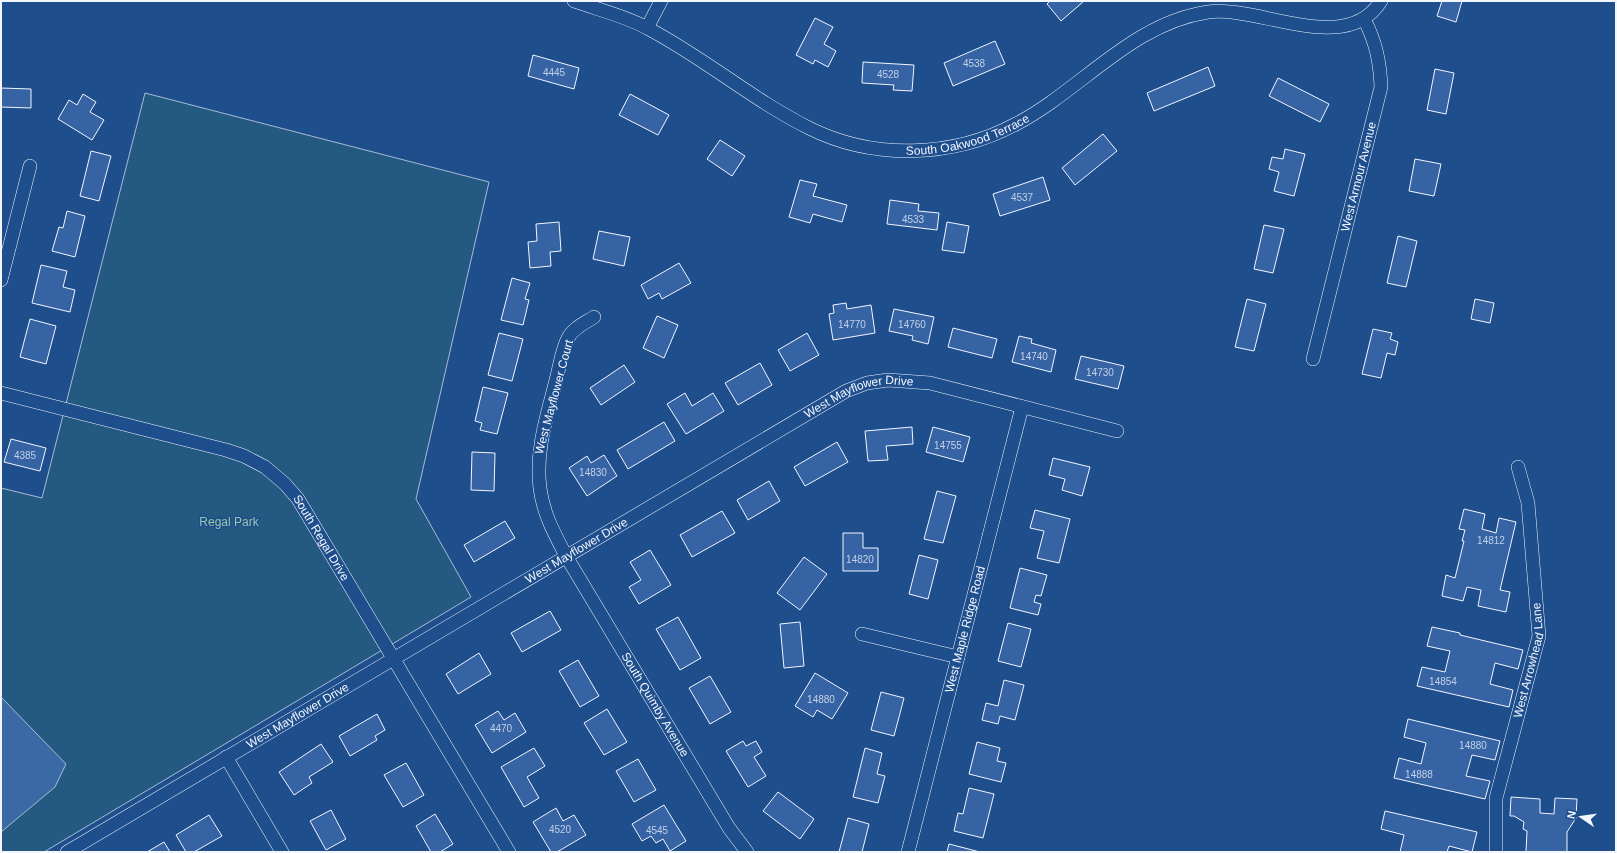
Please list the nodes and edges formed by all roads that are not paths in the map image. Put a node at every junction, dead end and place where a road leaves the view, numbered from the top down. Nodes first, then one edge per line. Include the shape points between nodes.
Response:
1 (574, 1) edge
2 (661, 1) edge
3 (1381, 1) edge
4 (1364, 19) junction
5 (647, 28) junction
6 (30, 166) dead end
7 (1, 280) edge
8 (594, 317) dead end
9 (1313, 359) dead end
10 (1, 392) edge
11 (1022, 407) junction
12 (1117, 431) dead end
13 (1518, 467) dead end
14 (566, 556) junction
15 (862, 634) dead end
16 (958, 657) junction
17 (393, 658) junction
18 (226, 757) junction
19 (67, 852) edge
20 (282, 852) edge
21 (509, 852) edge
22 (747, 852) edge
23 (908, 852) edge
24 (1496, 852) edge

1 - 5 street, South Oakwood Terrace
2 - 5 street
3 - 4 street
4 - 5 street, South Oakwood Terrace via 1352,24 1330,27 1305,26 1230,11 1192,15 1144,35 1042,109 1016,124 968,143 924,151 866,147 812,130
4 - 9 street, West Armour Avenue via 1378,50 1380,87
6 - 7 street
8 - 14 street, West Mayflower Court via 568,338 540,446 538,465 544,509
10 - 17 street, South Regal Drive via 226,450 265,467 298,499
11 - 12 street, West Mayflower Drive
11 - 14 street, West Mayflower Drive via 930,383 904,380 867,383 835,396
11 - 16 street, West Maple Ridge Road
13 - 24 street, West Arrowhead Lane via 1528,503 1540,636 1496,798
14 - 17 street, West Mayflower Drive
14 - 22 street, South Quimby Avenue via 729,828
15 - 16 street
16 - 23 street, West Maple Ridge Road
17 - 18 street, West Mayflower Drive
17 - 21 street, South Regal Drive
18 - 19 street, West Mayflower Drive
18 - 20 street

